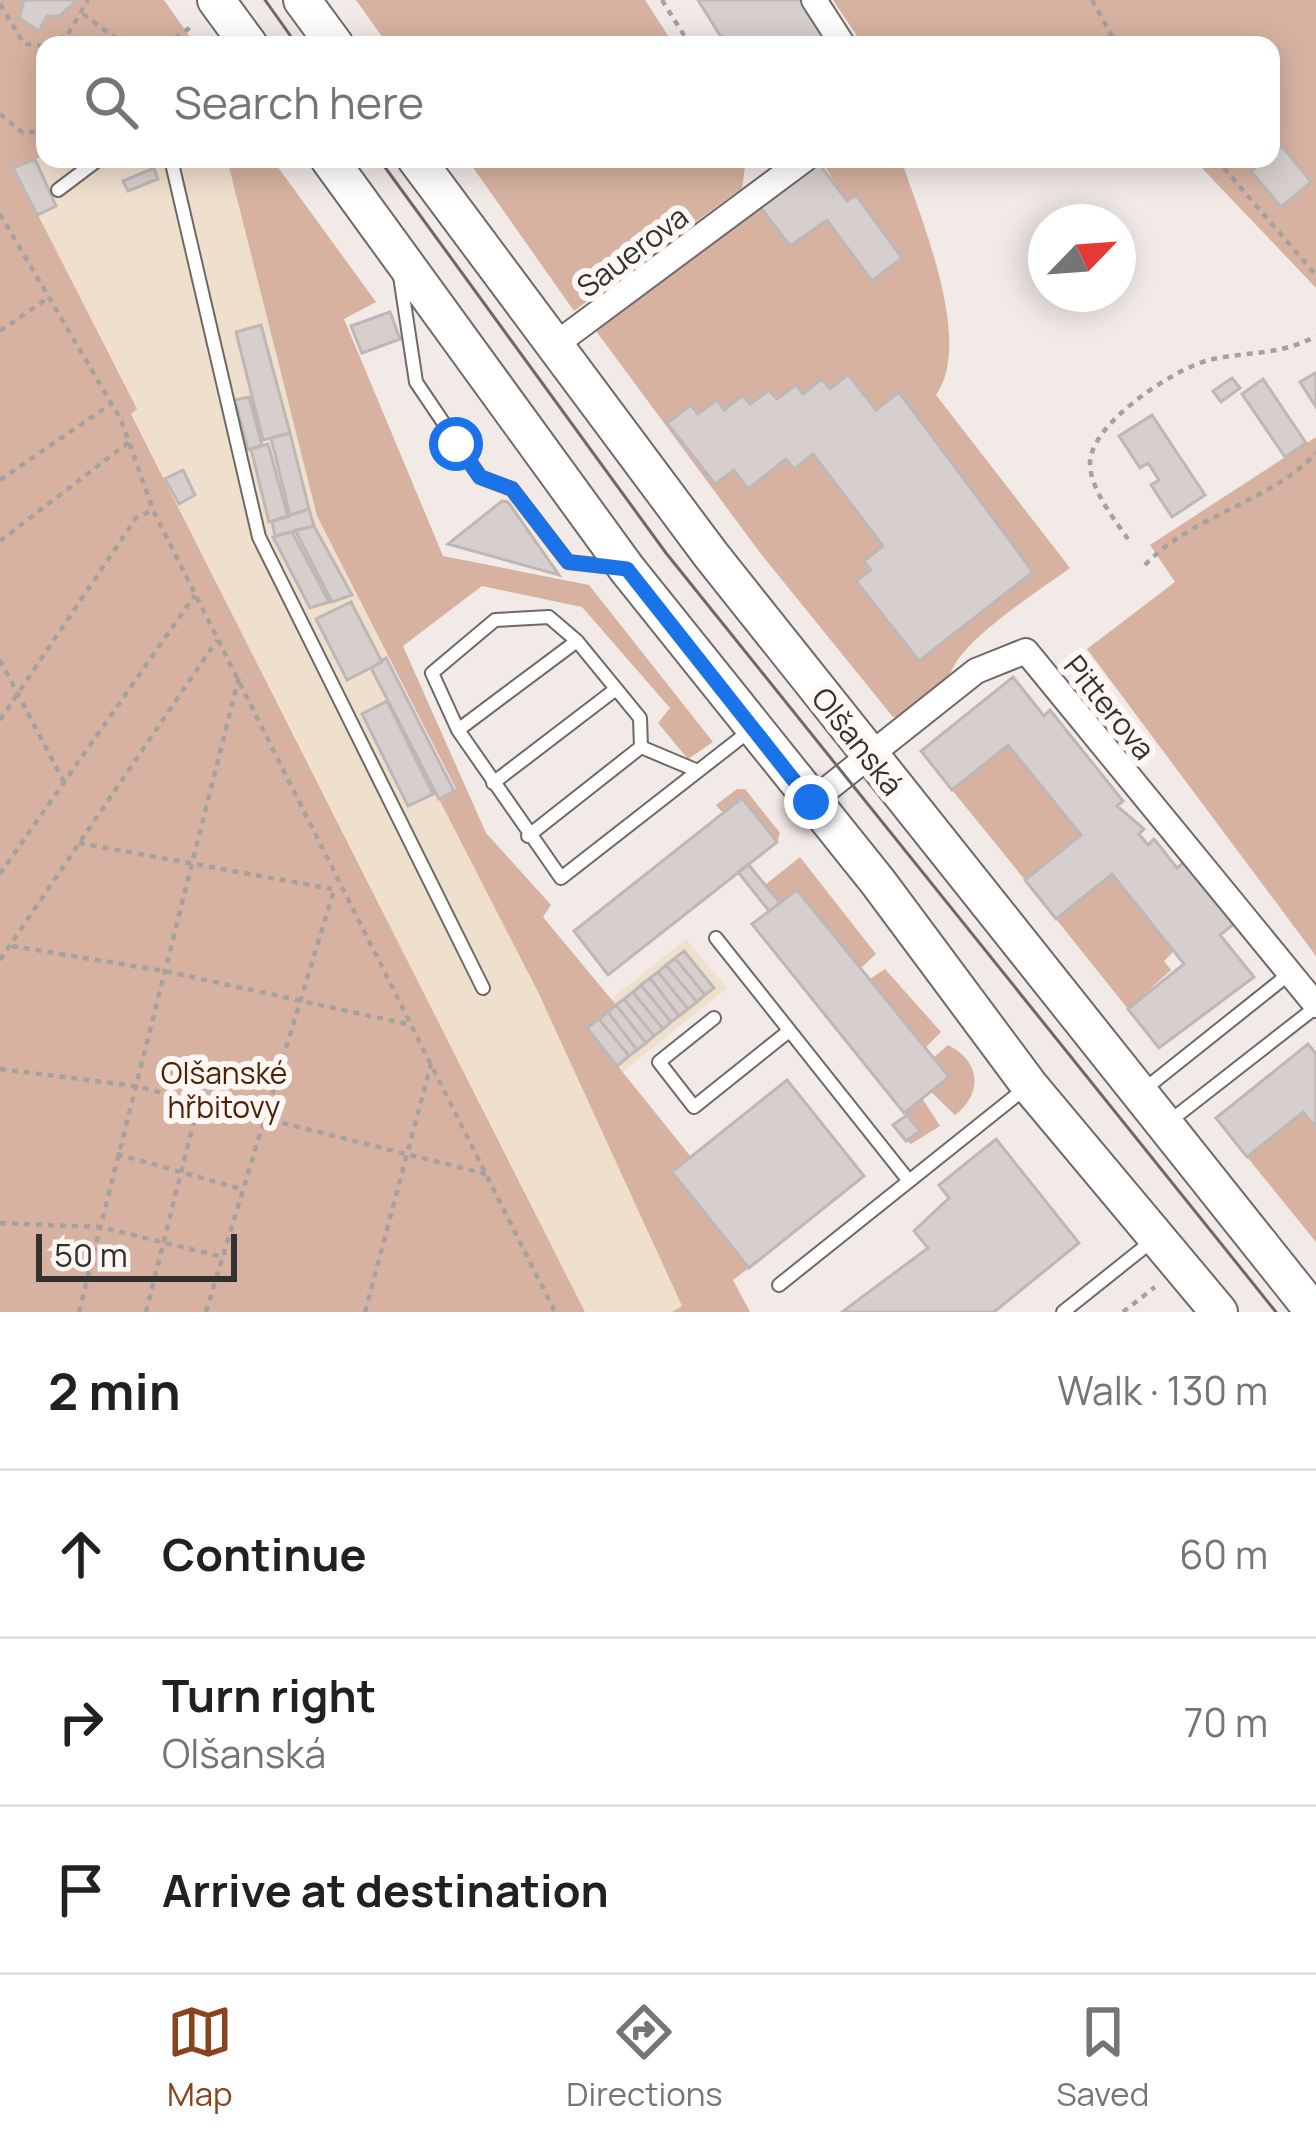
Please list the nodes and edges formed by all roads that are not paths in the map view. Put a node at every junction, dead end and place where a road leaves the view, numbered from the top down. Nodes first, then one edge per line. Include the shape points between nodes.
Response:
1 (302, 0) edge
2 (814, 0) edge
3 (203, 13) edge
4 (236, 36) edge
5 (328, 36) edge
6 (837, 36) edge
7 (87, 168) edge
8 (173, 168) edge
9 (335, 168) edge
10 (423, 168) edge
11 (794, 168) edge
12 (58, 190) dead end
13 (398, 257) junction
14 (552, 347) junction
15 (627, 569) junction
16 (577, 641) junction
17 (616, 689) junction
18 (753, 728) junction
19 (458, 730) junction
20 (641, 747) junction
21 (868, 754) junction
22 (698, 771) junction
23 (493, 783) junction
24 (811, 802) junction
25 (528, 836) junction
26 (716, 938) dead end
27 (1290, 973) junction
28 (483, 988) dead end
29 (1316, 1006) edge
30 (714, 1018) dead end
31 (789, 1031) junction
32 (1029, 1085) junction
33 (1139, 1093) junction
34 (1164, 1125) junction
35 (909, 1181) junction
36 (1157, 1236) junction
37 (779, 1285) dead end
38 (1063, 1312) edge
39 (1219, 1312) edge
40 (1315, 1312) edge

1 - 5 street
2 - 6 street
3 - 4 street
7 - 12 lane
8 - 28 lane via 259,537
9 - 13 street
10 - 14 street, Olšanská
11 - 14 street, Sauerova
13 - 15 street
13 - 15 lane via 416,382 480,477 512,489 568,562
14 - 21 street, Olšanská
15 - 18 street
16 - 17 lane
16 - 19 lane
16 - 19 lane via 549,617 495,620 432,673
17 - 20 lane via 640,718
17 - 23 lane
18 - 22 lane
18 - 24 street
19 - 23 lane
20 - 22 lane
20 - 25 lane
21 - 24 street, Pitterova
21 - 27 street, Pitterova via 976,671 1025,651
21 - 33 street, Olšanská
22 - 25 lane via 561,878
23 - 25 lane
24 - 32 street
26 - 31 lane
27 - 29 street, Pitterova
27 - 33 lane
29 - 34 lane
30 - 31 lane via 659,1062 694,1107
31 - 35 lane
32 - 35 lane
32 - 36 street
33 - 34 street, Olšanská
34 - 40 street, Olšanská
35 - 37 lane
36 - 38 lane
36 - 39 street

